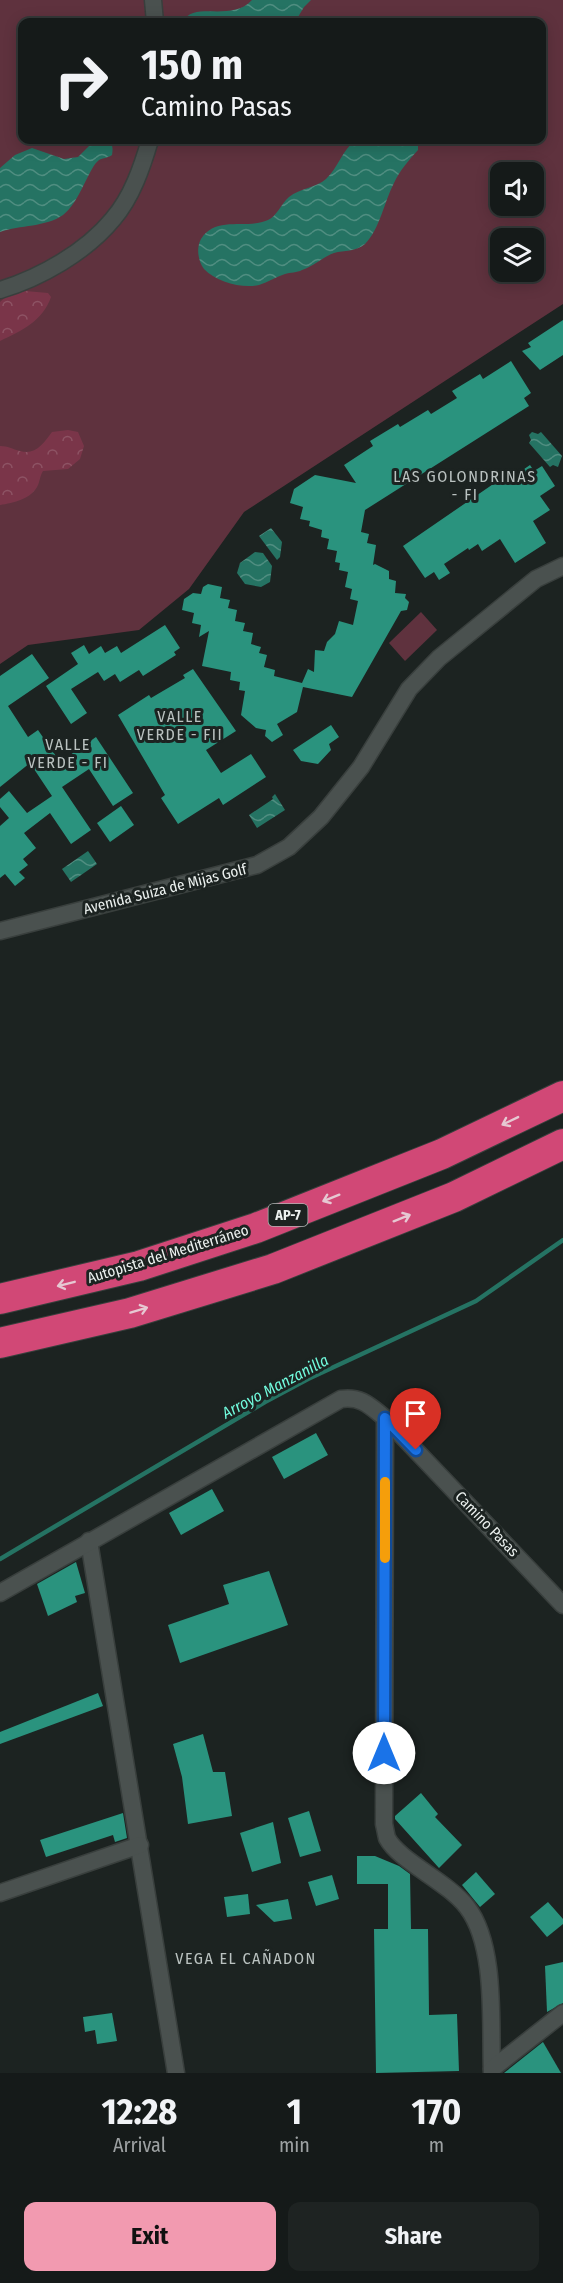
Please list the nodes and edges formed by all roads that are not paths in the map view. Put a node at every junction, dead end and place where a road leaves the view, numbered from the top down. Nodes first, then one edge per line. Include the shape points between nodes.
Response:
1 (153, 0) edge
2 (155, 18) edge
3 (149, 144) edge
4 (0, 290) edge
5 (563, 566) edge
6 (0, 931) edge
7 (563, 1096) edge
8 (563, 1144) edge
9 (0, 1299) edge
10 (0, 1343) edge
11 (385, 1418) junction
12 (89, 1541) junction
13 (0, 1593) edge
14 (563, 1605) edge
15 (140, 1845) junction
16 (0, 1893) edge
17 (563, 2013) edge
18 (492, 2071) edge
19 (176, 2073) edge

1 - 2 street
3 - 4 street via 138,175 113,219 65,259
5 - 6 street, Avenida Suiza de Mijas Golf via 536,579 439,658 409,689 339,797 289,846 257,865
7 -> 9 highway, Autopista del Mediterráneo / AP-7 via 442,1154 256,1228 139,1266
10 -> 8 highway via 130,1313 273,1269 454,1197
11 - 12 street, Camino Pasas via 364,1401 341,1399
11 - 14 street, Camino Pasas
11 - 18 street via 384,1824 387,1838 397,1849 448,1888 479,1928 487,1961
12 - 13 street, Camino Pasas
12 - 15 street
15 - 16 street
15 - 19 street
17 - 18 street

